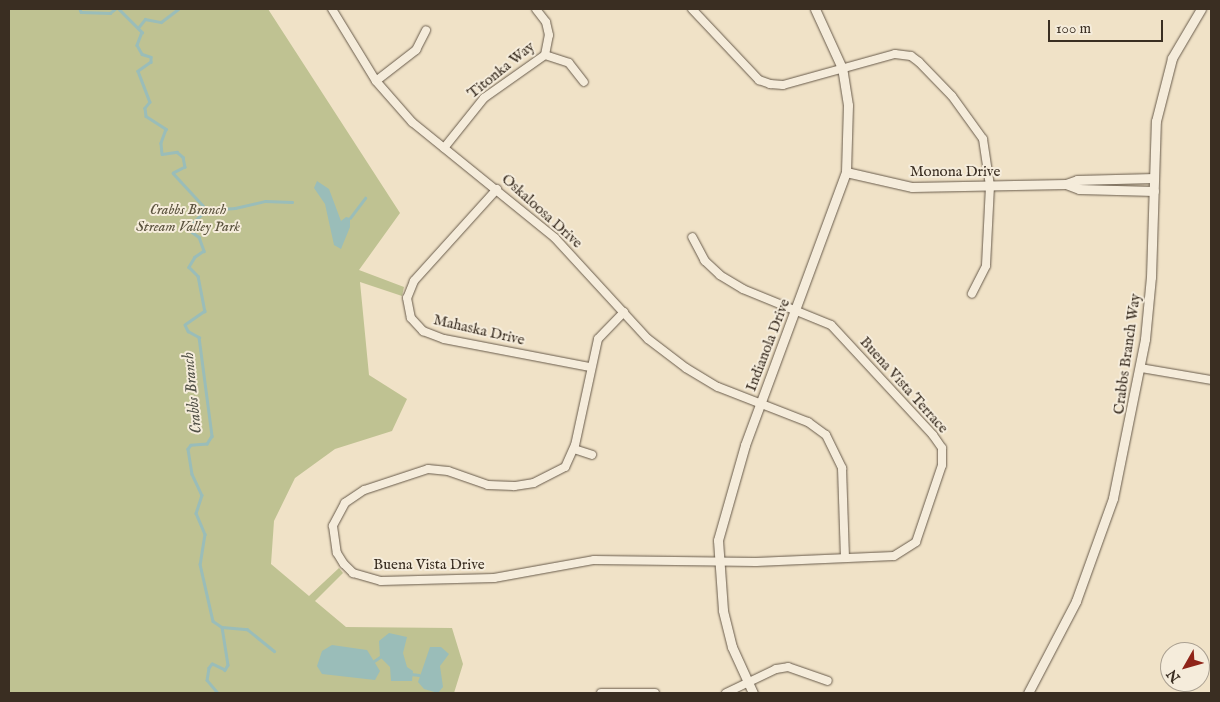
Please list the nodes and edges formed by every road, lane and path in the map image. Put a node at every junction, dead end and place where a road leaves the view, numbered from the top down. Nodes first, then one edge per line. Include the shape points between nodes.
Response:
1 (332, 9) edge
2 (536, 9) edge
3 (692, 9) edge
4 (815, 9) edge
5 (1201, 9) edge
6 (426, 30) dead end
7 (544, 55) junction
8 (842, 68) junction
9 (376, 82) junction
10 (584, 82) dead end
11 (444, 148) junction
12 (846, 172) junction
13 (1154, 178) junction
14 (1066, 184) junction
15 (990, 186) junction
16 (497, 189) junction
17 (1154, 191) junction
18 (692, 237) dead end
19 (972, 294) dead end
20 (796, 309) junction
21 (624, 312) junction
22 (590, 367) junction
23 (1141, 368) junction
24 (1211, 380) edge
25 (760, 404) junction
26 (574, 449) junction
27 (592, 455) dead end
28 (845, 558) junction
29 (719, 561) junction
30 (828, 681) dead end
31 (747, 683) junction
32 (601, 693) edge
33 (619, 693) edge
34 (655, 693) edge
35 (726, 693) edge
36 (753, 693) edge
37 (1028, 693) edge

1 - 9 street, Oskaloosa Drive
2 - 7 street, Titonka Way via 546,22 549,35
3 - 8 street via 759,80 783,85
4 - 8 street, Indianola Drive
5 - 13 street, Crabbs Branch Way via 1183,35 1164,83 1156,121
6 - 9 street via 416,50
7 - 10 street via 570,63
7 - 11 street, Titonka Way via 484,98
8 - 12 street, Indianola Drive via 848,105
8 - 15 street via 895,54 910,56 919,62 963,110 983,139
9 - 11 street, Oskaloosa Drive via 412,122
11 - 16 street, Oskaloosa Drive
12 - 15 street, Monona Drive via 912,187
12 - 20 street, Indianola Drive
13 - 14 street, Monona Drive via 1076,180
13 - 17 street, Crabbs Branch Way
14 - 15 street, Monona Drive
14 - 17 street, Monona Drive via 1079,190
15 - 19 street via 986,266
16 - 21 street, Oskaloosa Drive via 554,238
16 - 22 street, Mahaska Drive via 414,281 407,298 411,318 423,331 444,338
17 - 23 street, Crabbs Branch Way via 1151,277
18 - 20 street, Buena Vista Terrace via 705,262 720,275 743,289
20 - 25 street, Indianola Drive
20 - 28 street, Buena Vista Terrace via 831,326 942,448 942,465 916,542 894,556
21 - 22 street, Buena Vista Drive via 598,339
21 - 25 street, Oskaloosa Drive via 648,339 686,368 718,387
22 - 26 street, Buena Vista Drive
23 - 24 street
23 - 37 street, Crabbs Branch Way via 1128,434 1102,533 1076,601
25 - 28 street, Oskaloosa Drive via 808,422 834,446 842,468
25 - 29 street, Indianola Drive via 733,481 718,540
26 - 27 street
26 - 29 street, Buena Vista Drive via 565,466 534,483 488,485 428,469 364,490 345,503 338,513 333,526 337,553 353,573 381,581 494,578 594,560
28 - 29 street, Buena Vista Terrace
29 - 31 street, Indianola Drive via 725,619
30 - 31 street via 788,668 776,669
31 - 35 street
31 - 36 street, Indianola Drive
32 - 33 street
33 - 34 street

